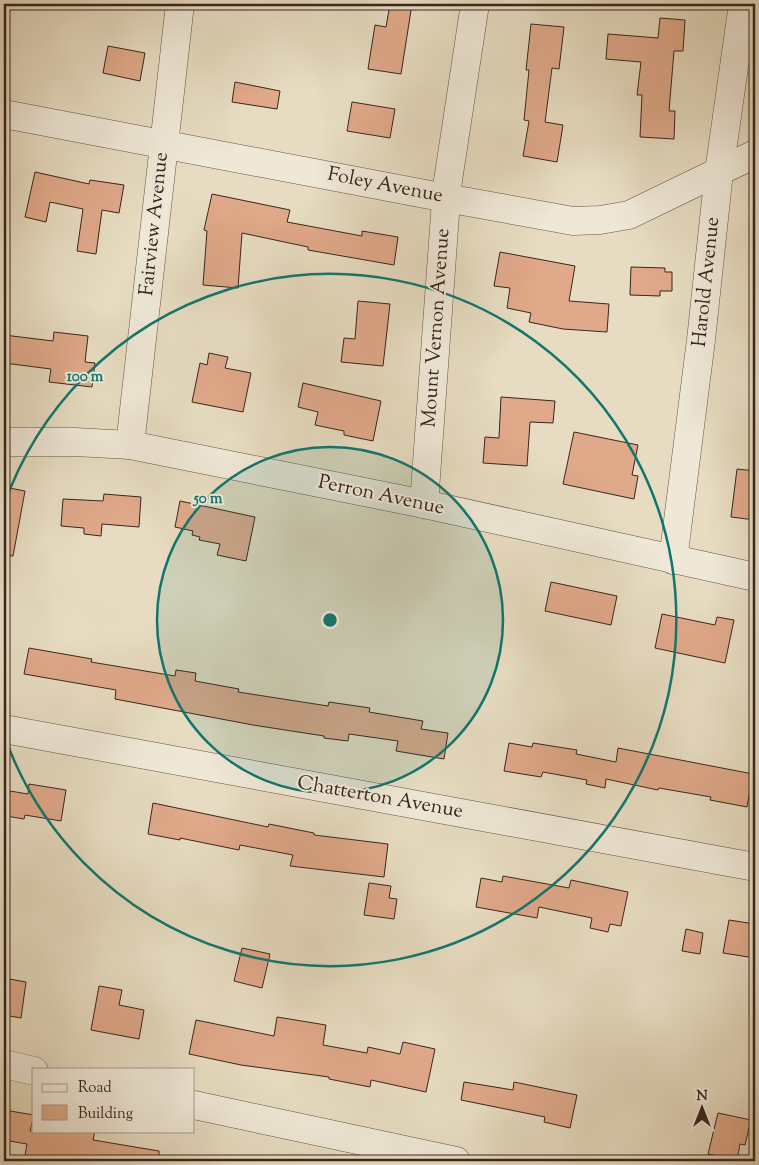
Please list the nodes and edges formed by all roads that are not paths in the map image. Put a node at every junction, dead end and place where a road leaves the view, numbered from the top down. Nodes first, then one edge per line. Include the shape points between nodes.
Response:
1 (180, 4) edge
2 (475, 4) edge
3 (743, 4) edge
4 (4, 114) edge
5 (164, 144) junction
6 (755, 154) edge
7 (718, 172) junction
8 (446, 198) junction
9 (4, 442) edge
10 (130, 445) junction
11 (424, 504) junction
12 (672, 560) junction
13 (755, 577) edge
14 (4, 729) edge
15 (755, 867) edge
16 (4, 1064) edge
17 (32, 1071) edge
18 (195, 1105) edge
19 (456, 1161) edge

1 - 5 street, Fairview Avenue
2 - 8 street, Mount Vernon Avenue
3 - 7 street, Harold Avenue
4 - 5 street, Foley Avenue
5 - 8 street, Foley Avenue
5 - 10 street, Fairview Avenue
6 - 7 street, Foley Avenue
7 - 8 street, Foley Avenue via 629,215 600,220 573,221
7 - 12 street, Harold Avenue via 701,340
8 - 11 street, Mount Vernon Avenue
9 - 10 street, Perron Avenue
10 - 11 street, Perron Avenue
11 - 12 street, Perron Avenue
12 - 13 street, Perron Avenue
14 - 15 street, Chatterton Avenue
16 - 17 street
18 - 19 street

